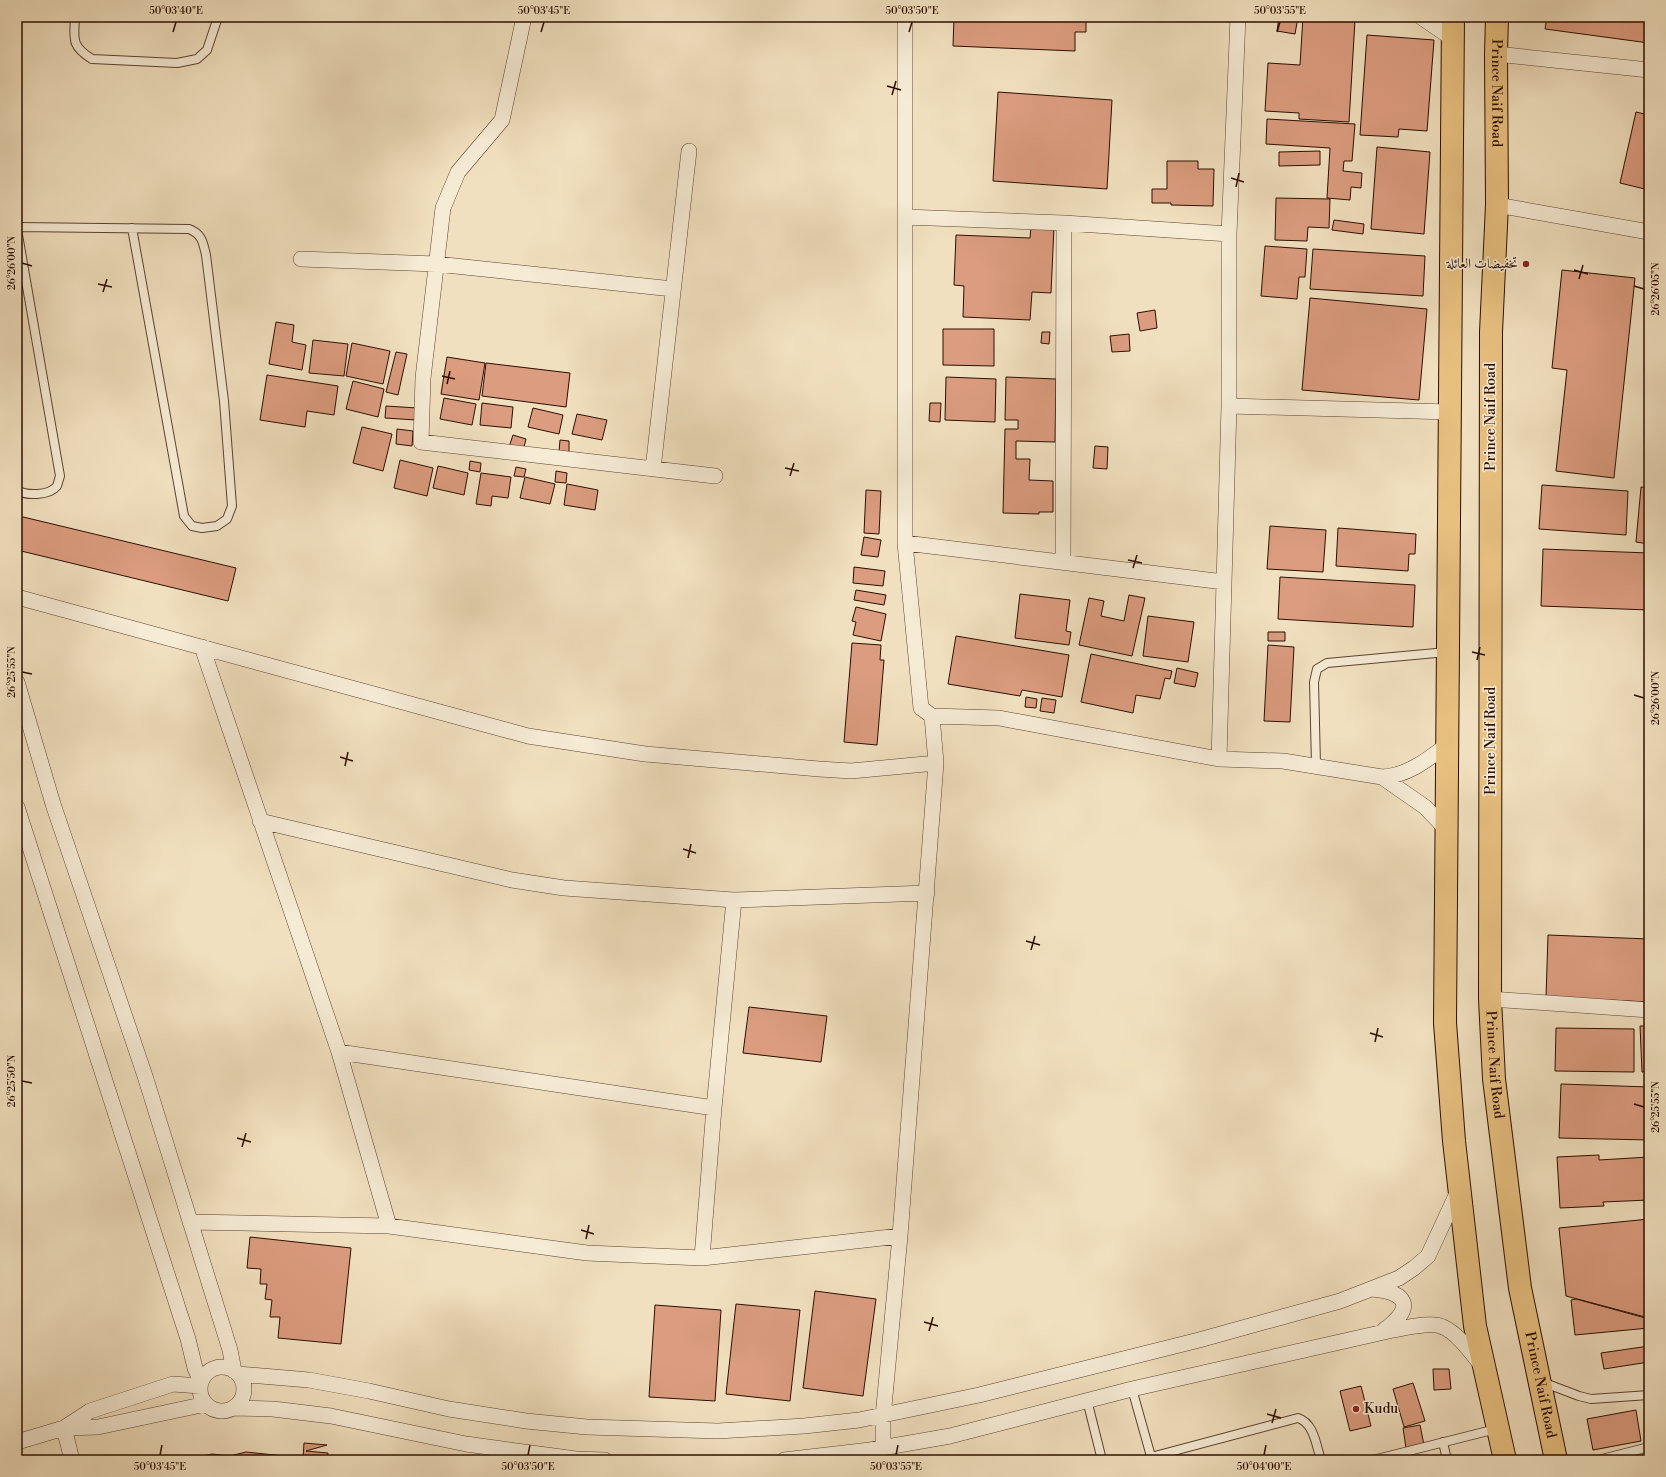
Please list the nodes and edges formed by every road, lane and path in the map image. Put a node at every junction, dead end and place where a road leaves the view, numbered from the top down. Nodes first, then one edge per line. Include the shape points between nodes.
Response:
1 (76, 17) edge
2 (218, 17) edge
3 (524, 17) edge
4 (905, 17) edge
5 (1238, 17) edge
6 (1421, 17) edge
7 (1453, 17) edge
8 (1497, 17) edge
9 (1453, 39) junction
10 (1496, 54) junction
11 (1649, 70) edge
12 (689, 151) dead end
13 (1497, 205) junction
14 (905, 217) junction
15 (1064, 223) junction
16 (17, 228) edge
17 (132, 228) junction
18 (1649, 232) edge
19 (1229, 234) junction
20 (301, 260) dead end
21 (436, 264) junction
22 (673, 288) junction
23 (1649, 394) edge
24 (1229, 406) junction
25 (1649, 410) edge
26 (1450, 412) junction
27 (653, 469) junction
28 (715, 476) dead end
29 (17, 490) edge
30 (905, 543) junction
31 (1063, 562) junction
32 (1224, 582) junction
33 (17, 597) edge
34 (202, 647) junction
35 (1448, 652) junction
36 (17, 682) edge
37 (932, 716) junction
38 (1447, 746) junction
39 (1219, 759) junction
40 (936, 763) junction
41 (1316, 765) junction
42 (1382, 777) junction
43 (17, 807) edge
44 (260, 821) junction
45 (1446, 830) junction
46 (927, 893) junction
47 (734, 900) junction
48 (1490, 1000) junction
49 (1649, 1010) edge
50 (339, 1052) junction
51 (714, 1108) junction
52 (1460, 1188) junction
53 (190, 1222) junction
54 (389, 1226) junction
55 (900, 1236) junction
56 (702, 1258) junction
57 (1370, 1289) junction
58 (1382, 1332) junction
59 (192, 1356) junction
60 (1486, 1371) junction
61 (236, 1373) junction
62 (1539, 1380) junction
63 (173, 1384) junction
64 (200, 1384) junction
65 (1132, 1389) junction
66 (1649, 1395) edge
67 (1087, 1400) junction
68 (206, 1404) junction
69 (233, 1408) junction
70 (883, 1417) junction
71 (64, 1428) junction
72 (1498, 1429) junction
73 (17, 1442) edge
74 (1443, 1442) junction
75 (1649, 1447) edge
76 (883, 1448) junction
77 (1151, 1458) edge
78 (72, 1460) edge
79 (605, 1460) edge
80 (784, 1460) edge
81 (1102, 1460) edge
82 (1321, 1460) edge
83 (1373, 1460) edge
84 (1447, 1460) edge
85 (1505, 1460) edge
86 (1556, 1460) edge
87 (1598, 1460) edge

1 - 2 lane via 74,39 80,52 92,59 177,63 197,59 207,50
3 - 21 street via 502,120 458,172 443,208
4 - 14 street
5 - 19 street
6 - 9 street
7 - 9 main road
8 - 10 main road, Prince Naif Road
9 - 26 main road
10 - 11 street
10 - 13 main road, Prince Naif Road
12 - 22 street
13 - 18 street
13 - 48 main road, Prince Naif Road via 1491,332
14 - 15 street
14 - 30 street
15 - 19 street
15 - 31 street
16 - 17 lane
16 - 29 lane via 60,476 56,486 49,491 37,494
17 - 17 lane via 184,516 192,526 217,526 227,519 232,506 224,401 202,238 197,232 189,229
19 - 24 street
20 - 21 street
21 - 22 street
21 - 27 street via 423,378 421,442
22 - 27 street
23 - 25 lane
24 - 26 street
24 - 32 street
26 - 35 main road
27 - 28 street
30 - 31 street
30 - 37 street via 921,708
31 - 32 street
32 - 39 street
33 - 34 street
34 - 40 street via 528,736 591,746 646,754 819,769 851,770
34 - 44 street
35 - 38 main road
35 - 41 lane via 1327,663 1317,669 1314,682
36 - 53 street via 53,804 145,1076
37 - 39 street via 999,718
37 - 40 street
38 - 42 street via 1419,766 1392,777
38 - 45 main road
39 - 41 street
40 - 46 street
41 - 42 street
42 - 45 street via 1425,807
43 - 59 street
44 - 47 street via 512,880 564,888
44 - 50 street
45 - 52 main road via 1445,1023
46 - 47 street
46 - 55 street
47 - 51 street
48 - 49 street
48 - 62 main road, Prince Naif Road via 1494,1079 1518,1272
50 - 51 street
50 - 54 street
51 - 56 street
52 - 57 street via 1428,1256 1399,1278
52 - 60 main road via 1475,1326
53 - 54 street
53 - 61 street
54 - 56 street via 587,1253
55 - 56 street
55 - 70 street
57 - 58 street via 1389,1291 1398,1295 1403,1302 1403,1312 1398,1321
57 - 70 street via 1340,1301 1199,1340
58 - 60 street via 1430,1325 1442,1326 1465,1346
58 - 65 street
59 - 63 street via 188,1371
59 - 64 street
60 - 72 main road
61 - 64 street via 229,1368 219,1367 210,1370
61 - 69 street via 243,1382 244,1392
61 - 70 street via 309,1380 448,1409 586,1427 718,1431 804,1426
62 - 66 lane via 1591,1399
62 - 86 main road, Prince Naif Road
63 - 64 street
63 - 71 street via 90,1411
64 - 68 street via 200,1396
65 - 67 street
65 - 77 lane
67 - 76 street via 950,1436
67 - 81 lane
68 - 69 street via 214,1410 224,1411
68 - 71 street via 98,1427
69 - 79 street via 273,1409 331,1416 466,1444 576,1459
70 - 76 street
71 - 73 street
71 - 78 street
72 - 74 lane
72 - 85 main road
74 - 83 lane
74 - 84 lane
75 - 87 lane
76 - 80 street
77 - 82 lane via 1298,1418 1306,1420 1310,1426

